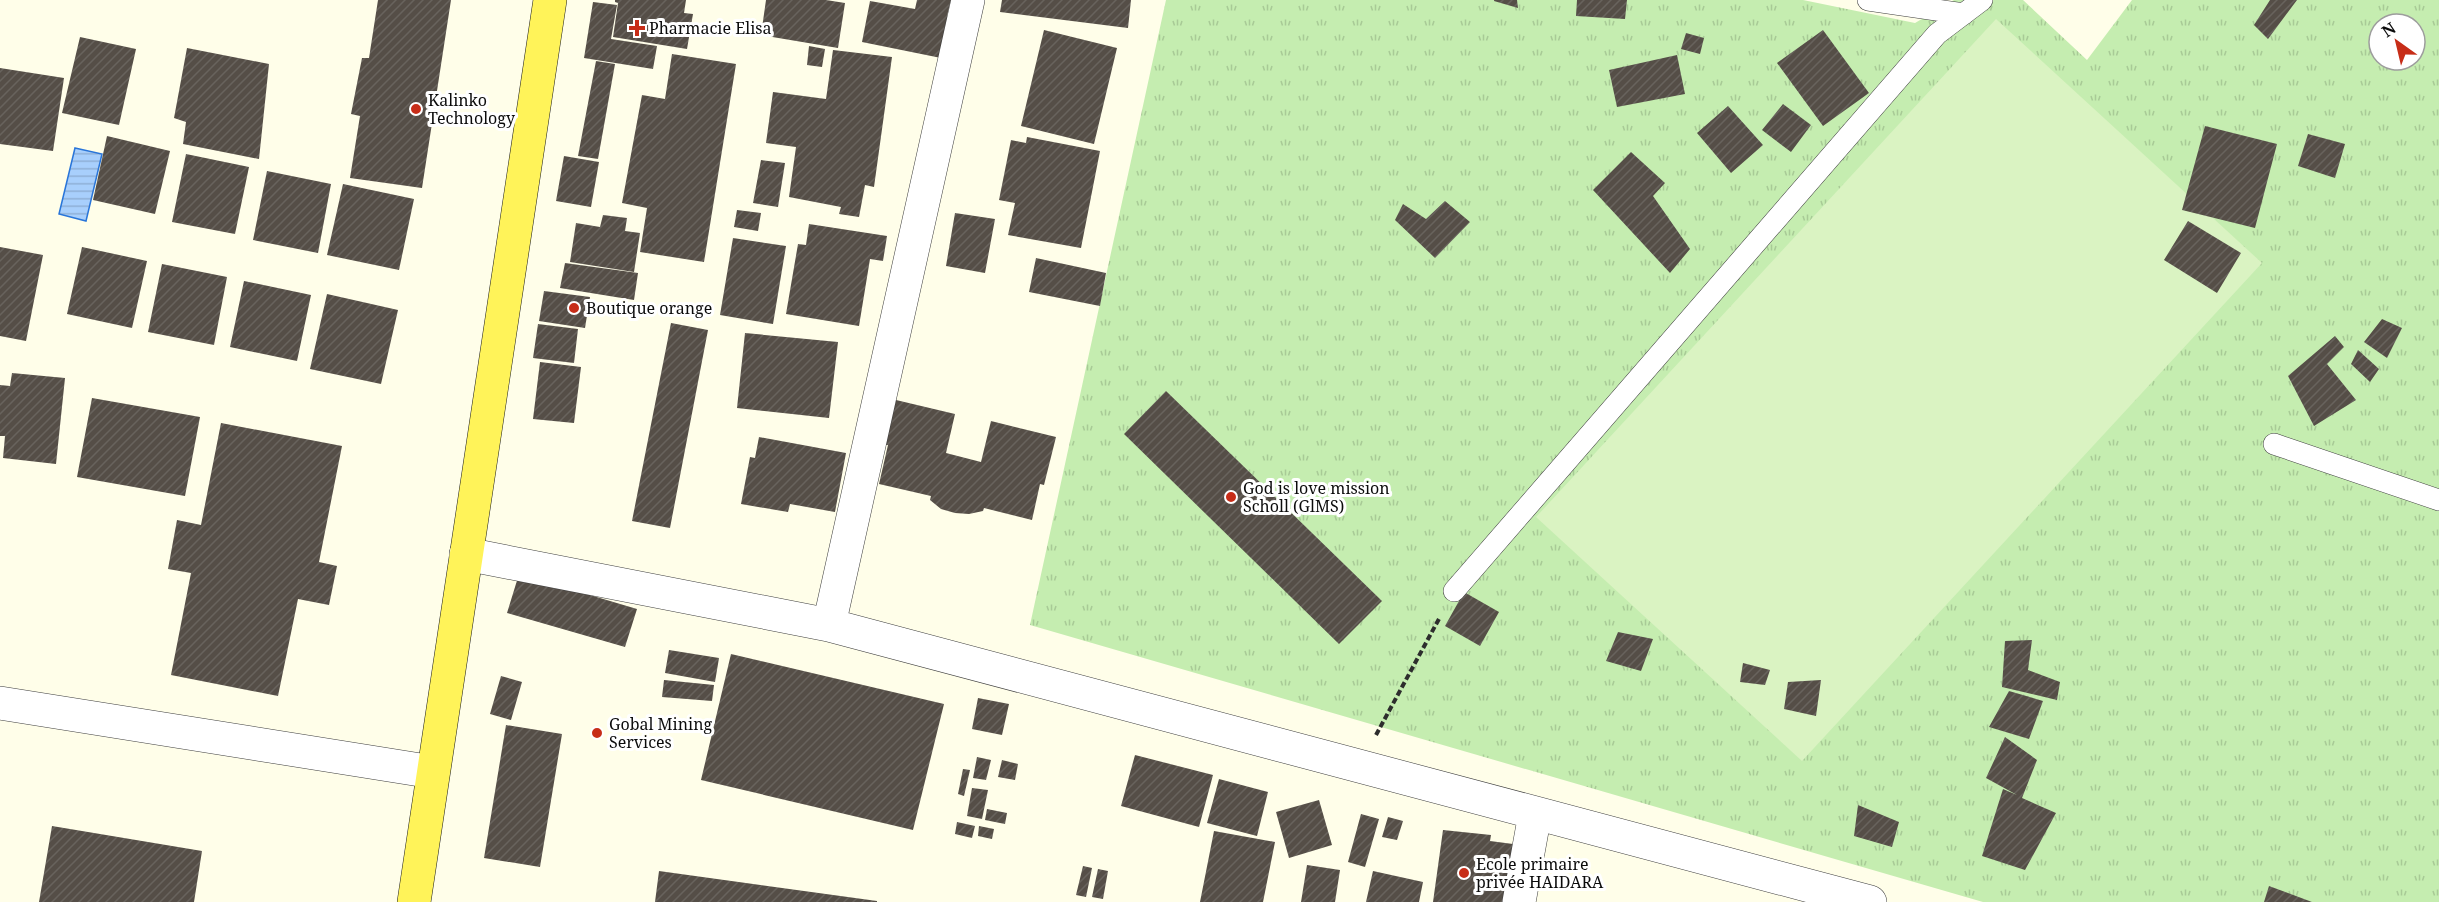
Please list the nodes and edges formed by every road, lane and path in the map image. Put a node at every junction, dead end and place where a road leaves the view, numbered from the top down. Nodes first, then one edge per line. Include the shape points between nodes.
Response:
1 (550, 0) edge
2 (968, 0) edge
3 (1868, 0) edge
4 (1982, 0) edge
5 (1964, 14) junction
6 (2274, 444) dead end
7 (2439, 500) edge
8 (466, 554) junction
9 (1454, 591) joint
10 (829, 625) junction
11 (0, 703) edge
12 (1359, 767) junction
13 (433, 772) junction
14 (1535, 814) junction
15 (414, 902) edge
16 (1519, 902) edge
17 (1870, 902) edge

1 - 8 main road
2 - 10 street
3 - 5 lane
4 - 5 lane
5 - 9 lane via 1937,34
6 - 7 lane
8 - 10 street
8 - 13 main road
9 - 12 path
10 - 12 street
11 - 13 street
12 - 14 street
13 - 15 main road
14 - 16 street
14 - 17 street

